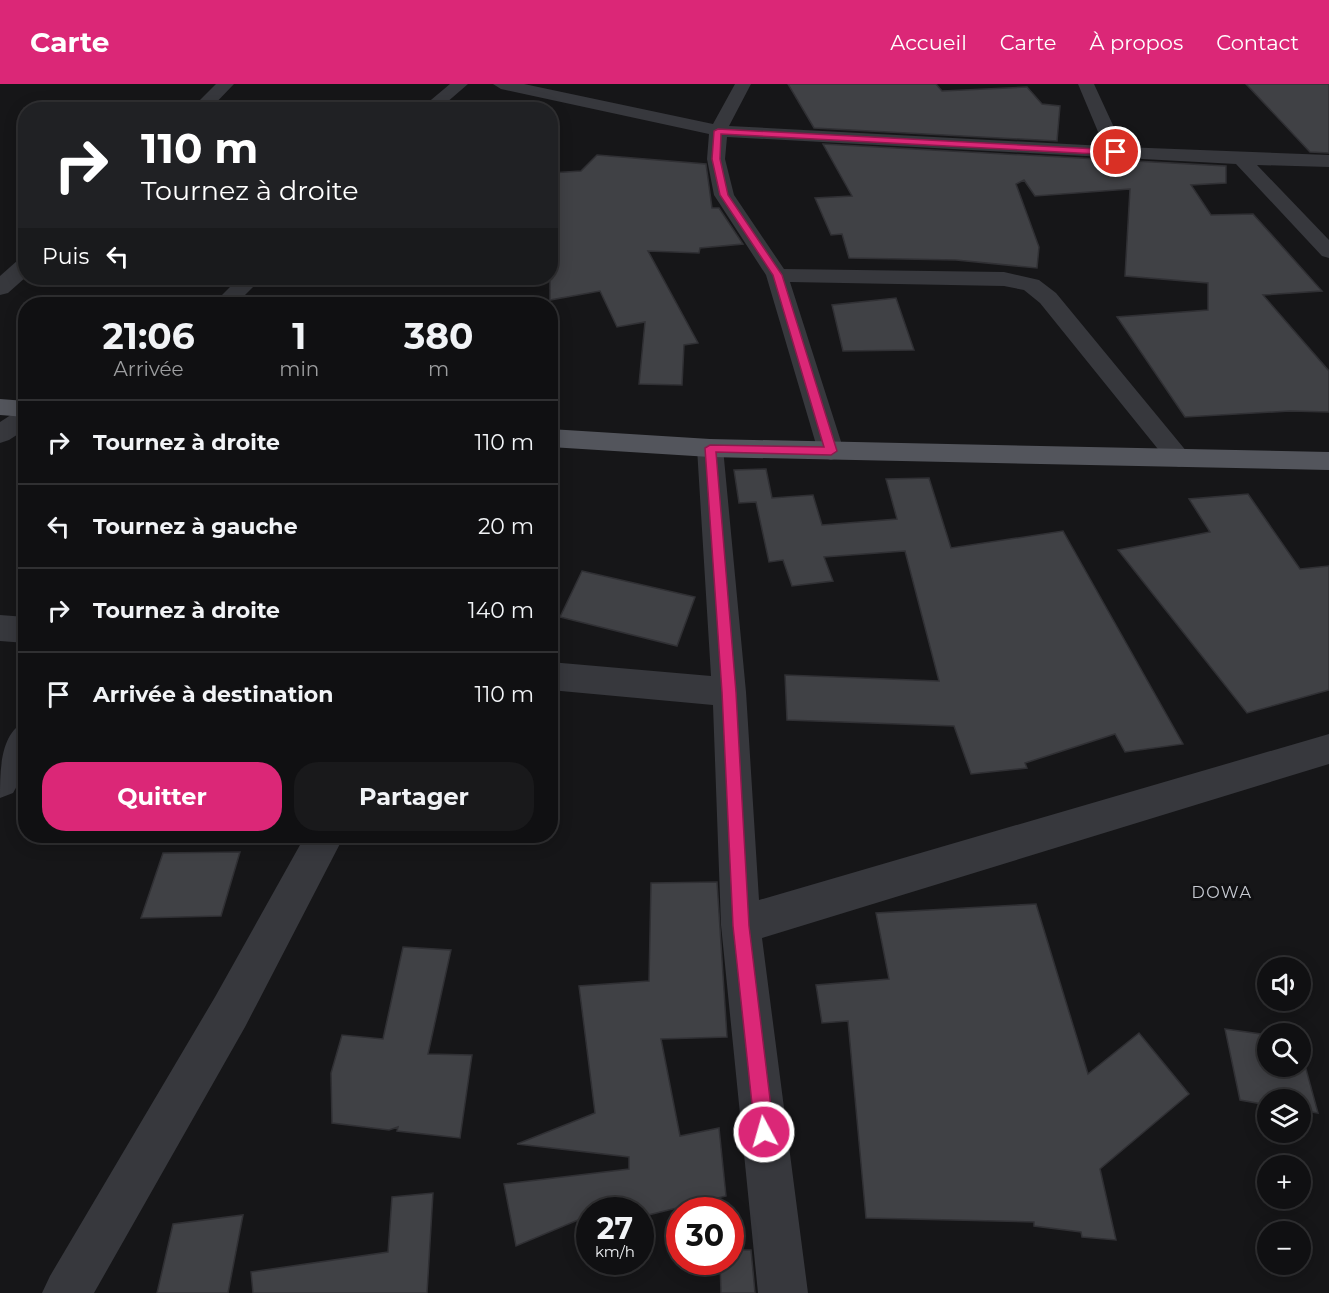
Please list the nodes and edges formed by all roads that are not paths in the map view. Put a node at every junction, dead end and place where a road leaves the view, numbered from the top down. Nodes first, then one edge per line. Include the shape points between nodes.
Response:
1 (226, 84) edge
2 (460, 84) edge
3 (501, 84) edge
4 (744, 84) edge
5 (1086, 84) edge
6 (207, 102) edge
7 (437, 102) edge
8 (718, 131) junction
9 (1116, 152) junction
10 (1241, 159) junction
11 (1329, 161) edge
12 (1329, 252) edge
13 (18, 272) edge
14 (777, 275) junction
15 (244, 285) edge
16 (0, 288) edge
17 (231, 297) edge
18 (0, 407) edge
19 (18, 408) edge
20 (18, 422) edge
21 (0, 434) edge
22 (558, 438) edge
23 (710, 448) junction
24 (831, 451) junction
25 (1179, 458) junction
26 (1329, 461) edge
27 (0, 628) edge
28 (18, 629) edge
29 (558, 677) edge
30 (729, 692) junction
31 (1329, 749) edge
32 (18, 750) edge
33 (0, 782) edge
34 (321, 843) edge
35 (741, 926) junction
36 (67, 1293) edge
37 (783, 1293) edge

1 - 6 street
2 - 7 street
3 - 8 street
4 - 8 street
5 - 9 street
8 - 9 street
8 - 14 street via 716,159 724,195
9 - 10 street
10 - 11 street
10 - 12 street
13 - 16 street
14 - 24 street
14 - 25 street via 1004,279 1031,285 1048,298
15 - 17 street
18 - 19 main road
20 - 21 street
22 - 23 main road
23 - 24 main road
23 - 30 street
24 - 25 main road
25 - 26 main road
27 - 28 street
29 - 30 street
30 - 35 street
31 - 35 street
32 - 33 street
34 - 36 street via 230,1012
35 - 37 street

